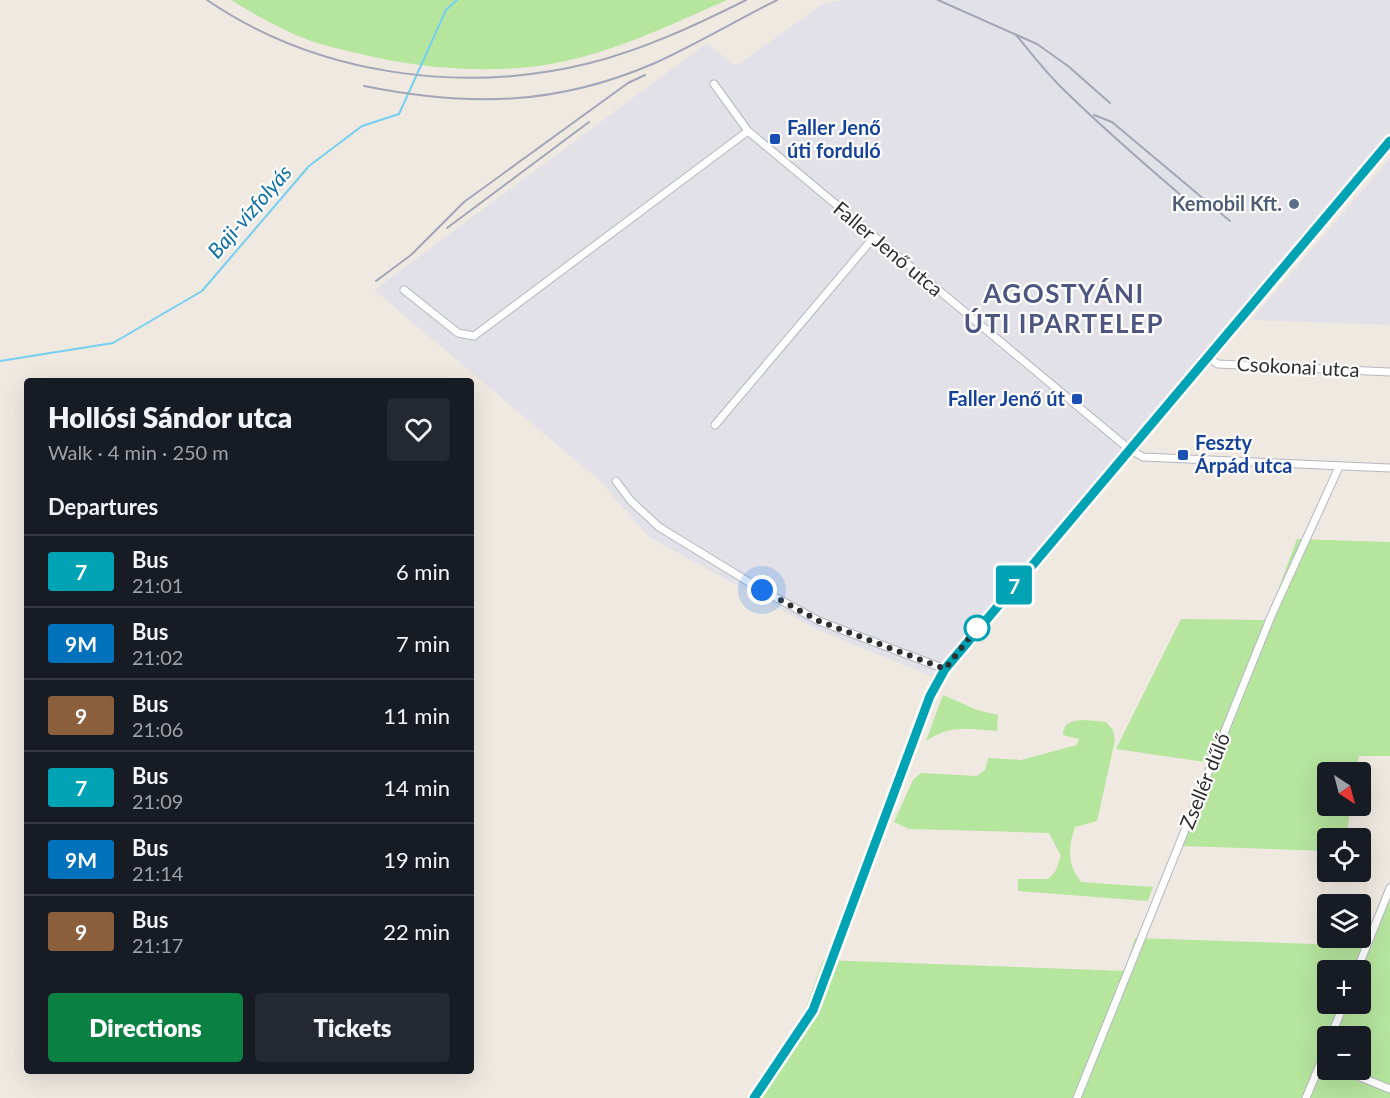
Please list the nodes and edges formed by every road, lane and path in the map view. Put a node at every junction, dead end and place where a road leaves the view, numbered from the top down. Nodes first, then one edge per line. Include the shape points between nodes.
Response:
1 (714, 84) dead end
2 (748, 131) junction
3 (1390, 141) edge
4 (874, 237) junction
5 (404, 291) dead end
6 (1207, 357) junction
7 (1390, 372) edge
8 (715, 425) dead end
9 (1129, 449) junction
10 (1339, 467) junction
11 (1390, 468) edge
12 (616, 481) dead end
13 (945, 669) junction
14 (1390, 888) edge
15 (1361, 960) edge
16 (1317, 1076) edge
17 (1368, 1080) edge
18 (1390, 1089) edge
19 (754, 1098) edge
20 (1077, 1098) edge
21 (1306, 1098) edge

1 - 2 street, Faller Jenő utca
2 - 4 street, Faller Jenő utca
2 - 5 street via 474,336 458,333
3 - 6 main road
4 - 8 street
4 - 9 street, Faller Jenő utca
6 - 7 street, Csokonai utca via 1218,364
6 - 9 main road
9 - 10 street via 1143,457
9 - 13 main road
10 - 11 street
10 - 20 street, Zsellér dűlő via 1272,614
12 - 13 street via 659,527 762,590 819,621
13 - 19 main road via 930,696 813,1010
14 - 15 street
16 - 21 street
17 - 18 street

